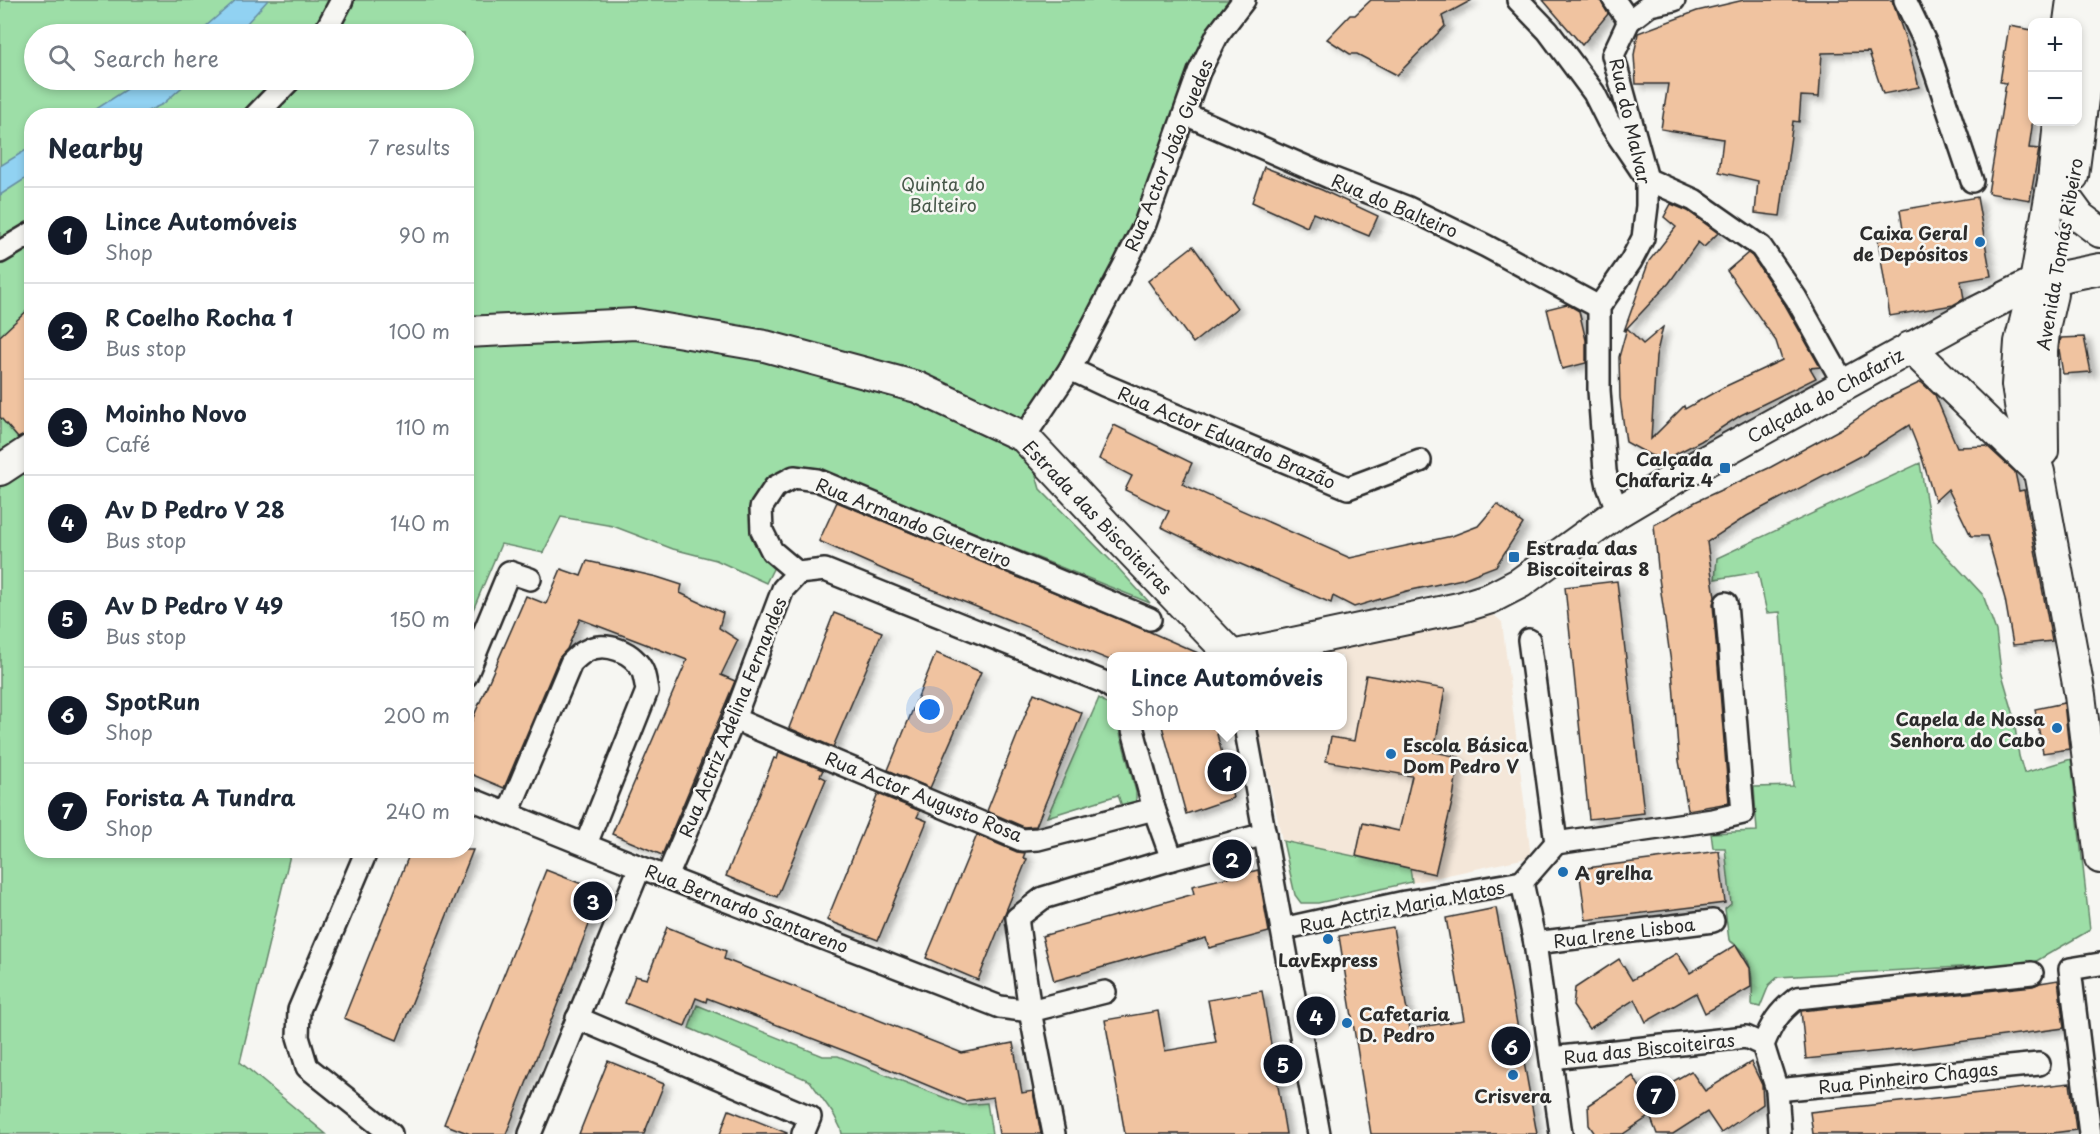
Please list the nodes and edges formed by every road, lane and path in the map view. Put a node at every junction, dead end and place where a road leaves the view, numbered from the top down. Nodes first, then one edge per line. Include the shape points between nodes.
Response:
1 (342, 0) edge
2 (1244, 0) edge
3 (1518, 0) edge
4 (1614, 0) edge
5 (1674, 0) edge
6 (1905, 0) edge
7 (2072, 0) edge
8 (2092, 0) edge
9 (2070, 18) edge
10 (1629, 21) junction
11 (329, 24) edge
12 (280, 90) edge
13 (263, 108) edge
14 (1185, 114) junction
15 (2059, 126) edge
16 (1647, 179) junction
17 (1972, 181) dead end
18 (2069, 202) junction
19 (2100, 232) edge
20 (24, 238) edge
21 (0, 252) edge
22 (2100, 269) edge
23 (2045, 279) junction
24 (1599, 307) junction
25 (474, 332) edge
26 (1910, 348) junction
27 (1070, 369) junction
28 (1844, 384) junction
29 (1024, 437) junction
30 (24, 454) edge
31 (1420, 461) dead end
32 (0, 470) edge
33 (2039, 472) junction
34 (1618, 512) junction
35 (798, 573) junction
36 (530, 579) dead end
37 (1726, 603) dead end
38 (1150, 619) dead end
39 (1529, 640) dead end
40 (1228, 652) edge
41 (1251, 652) edge
42 (474, 657) edge
43 (1107, 684) edge
44 (734, 719) junction
45 (1133, 730) edge
46 (1246, 730) edge
47 (474, 799) edge
48 (1154, 809) junction
49 (508, 813) junction
50 (1265, 834) junction
51 (1556, 843) junction
52 (586, 844) junction
53 (364, 858) edge
54 (2100, 858) edge
55 (1172, 859) junction
56 (640, 867) junction
57 (667, 877) junction
58 (1522, 882) junction
59 (1713, 921) dead end
60 (1282, 929) junction
61 (1535, 943) junction
62 (2100, 964) edge
63 (2032, 972) dead end
64 (1105, 992) dead end
65 (1030, 1011) junction
66 (577, 1018) junction
67 (1763, 1045) junction
68 (1551, 1058) junction
69 (2039, 1064) dead end
70 (1777, 1090) junction
71 (392, 1134) edge
72 (530, 1134) edge
73 (803, 1134) edge
74 (1054, 1134) edge
75 (1319, 1134) edge
76 (1561, 1134) edge
77 (1780, 1134) edge
78 (2090, 1134) edge

1 - 11 street
2 - 14 street, Rua Actor João Guedes via 1218,34 1199,72
3 - 16 street via 1548,31 1594,93
4 - 10 street
5 - 10 street via 1650,5
6 - 17 street via 1926,44
7 - 9 street
8 - 18 street, Avenida Tomás Ribeiro
10 - 16 street, Rua do Malvar via 1613,55
12 - 13 street
14 - 24 street, Rua do Balteiro via 1406,207
14 - 27 street, Rua Actor João Guedes via 1145,224
15 - 23 street, Avenida Tomás Ribeiro
16 - 24 street, Rua do Malvar via 1643,238
16 - 28 street via 1694,200 1761,248 1796,297
18 - 19 street via 2080,218
18 - 23 street, Avenida Tomás Ribeiro
20 - 21 street
22 - 23 street, Calçada do Chafariz
23 - 26 street, Calçada do Chafariz
23 - 33 street, Avenida Tomás Ribeiro via 2044,444
24 - 34 street via 1599,390 1605,471
25 - 29 street, Estrada das Biscoiteiras via 636,324 765,346 917,387
26 - 28 street, Calçada do Chafariz
26 - 33 street
27 - 29 street, Rua Actor João Guedes
27 - 31 street, Rua Actor Eduardo Brazão via 1348,488
28 - 34 street, Calçada do Chafariz
29 - 40 street, Estrada das Biscoiteiras
30 - 32 street
33 - 54 street, Avenida Tomás Ribeiro via 2080,696
34 - 41 street, Estrada das Biscoiteiras via 1520,583 1491,598
35 - 38 street, Rua Armando Guerreiro via 772,551 762,531 761,508 775,487 794,477 817,480
35 - 43 street via 825,570
35 - 44 street, Rua Actriz Adelina Fernandes via 783,590
36 - 42 street via 509,572
37 - 51 street via 1743,813
39 - 51 street
44 - 48 street, Rua Actor Augusto Rosa via 1022,840
44 - 57 street, Rua Actriz Adelina Fernandes
45 - 48 street
46 - 50 street
47 - 49 street, Rua Bernardo Santareno
48 - 55 street
49 - 52 street, Rua Bernardo Santareno
49 - 52 street via 571,663 599,647 618,650 631,656 643,671 647,691
50 - 55 street
50 - 60 street
51 - 58 street
52 - 56 street, Rua Bernardo Santareno
53 - 71 street via 299,1010 298,1037 307,1067
55 - 65 street via 1043,898 1017,918
56 - 57 street, Rua Bernardo Santareno
56 - 66 street
57 - 65 street, Rua Bernardo Santareno via 1000,1007
58 - 60 street, Rua Actriz Maria Matos
58 - 61 street
59 - 61 street, Rua Irene Lisboa
60 - 75 street
61 - 68 street
62 - 78 street via 2070,969
63 - 67 street via 1797,998 1781,1010
64 - 65 street
65 - 74 street
66 - 72 street
66 - 73 street via 810,1118
67 - 68 street, Rua das Biscoiteiras via 1746,1037
67 - 70 street, Rua das Biscoiteiras
68 - 76 street
69 - 70 street, Rua Pinheiro Chagas
70 - 77 street, Rua das Biscoiteiras

